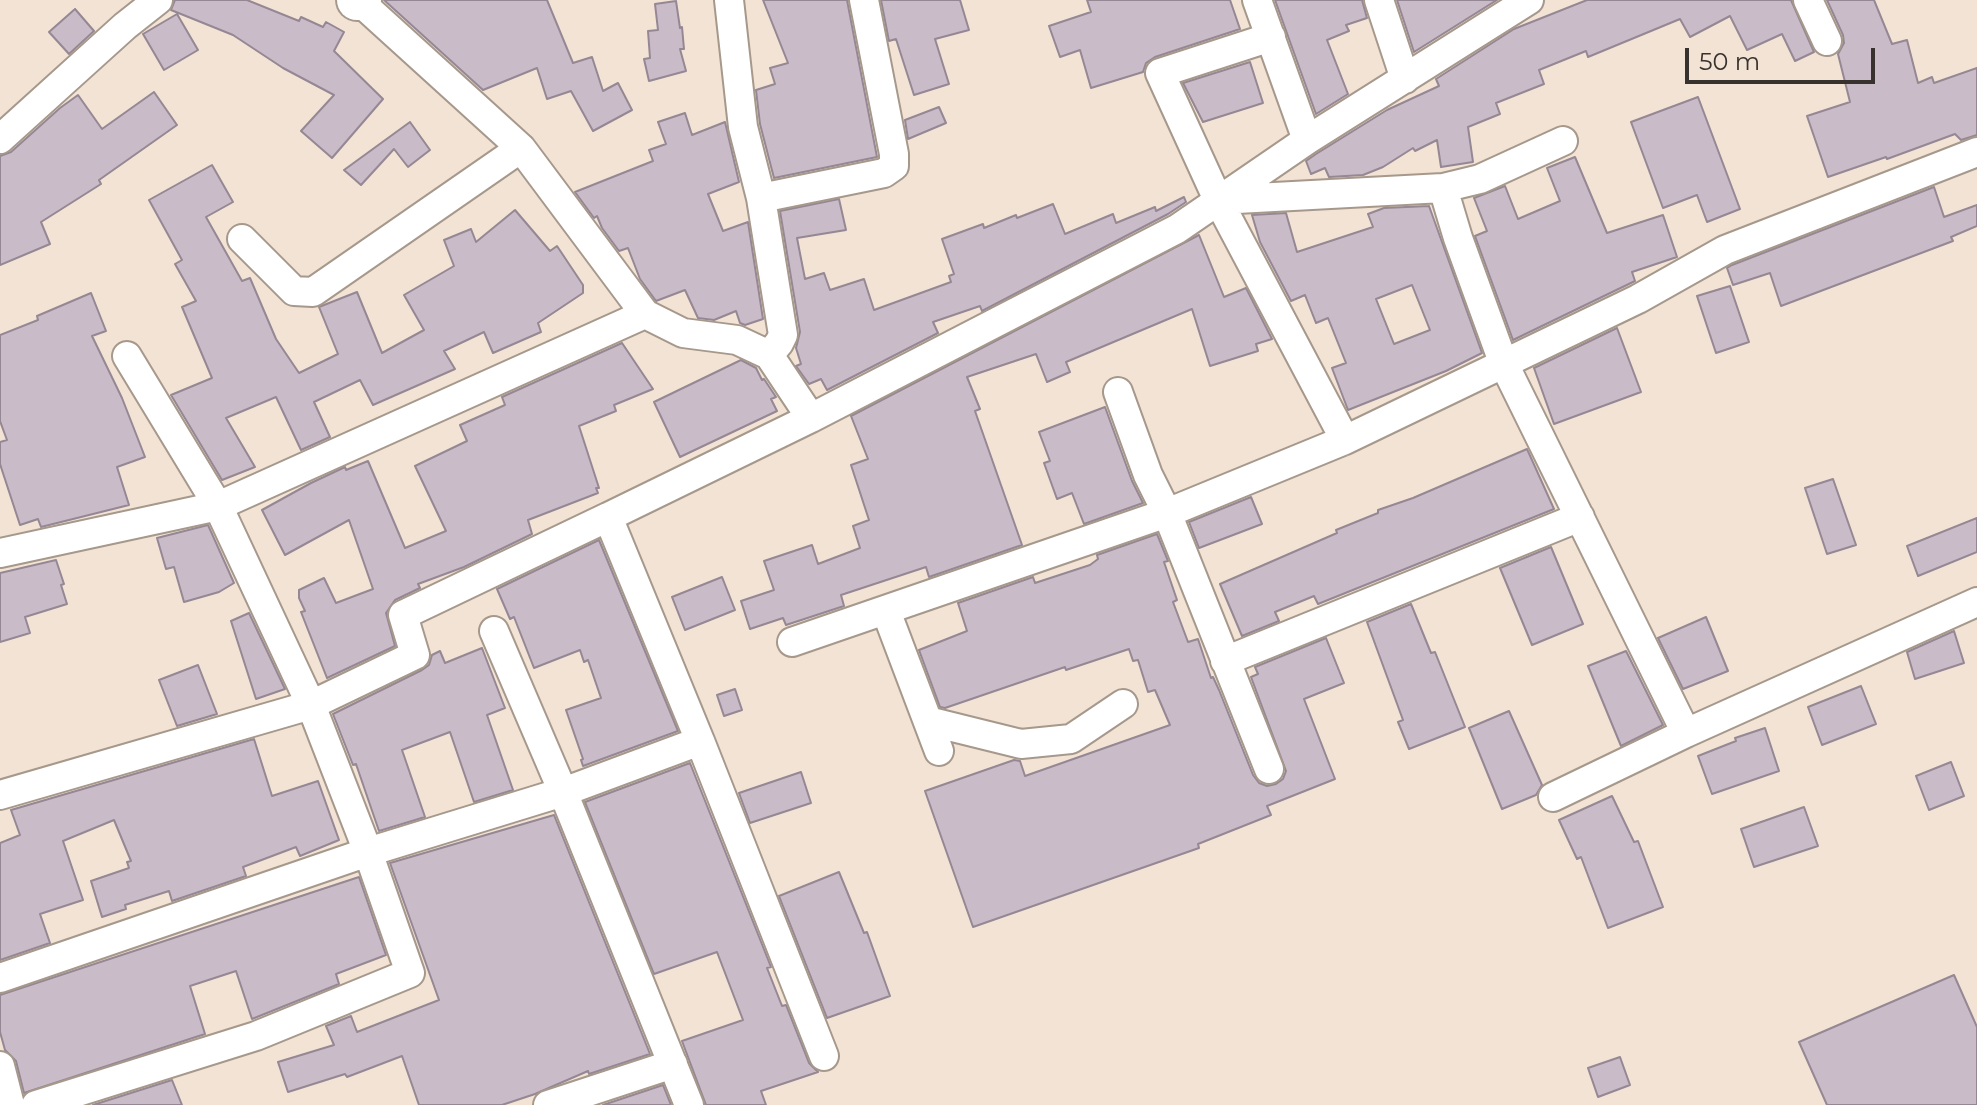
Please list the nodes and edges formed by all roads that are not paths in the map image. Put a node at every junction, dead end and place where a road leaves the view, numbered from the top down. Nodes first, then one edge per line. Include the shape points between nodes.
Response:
1 (158, 0) edge
2 (359, 0) edge
3 (729, 0) edge
4 (864, 0) edge
5 (1257, 0) edge
6 (1379, 0) edge
7 (1527, 0) edge
8 (1808, 0) edge
9 (1271, 37) junction
10 (1827, 41) dead end
11 (1405, 79) junction
12 (0, 139) edge
13 (1307, 140) junction
14 (1563, 141) dead end
15 (521, 148) junction
16 (1977, 152) edge
17 (1443, 188) junction
18 (761, 198) junction
19 (1218, 200) junction
20 (242, 239) dead end
21 (645, 314) junction
22 (769, 355) junction
23 (127, 356) dead end
24 (1503, 362) junction
25 (1118, 392) dead end
26 (811, 418) junction
27 (1345, 440) junction
28 (218, 506) junction
29 (1167, 513) junction
30 (608, 517) junction
31 (1580, 517) junction
32 (0, 553) edge
33 (1977, 602) edge
34 (886, 611) junction
35 (494, 631) dead end
36 (792, 642) dead end
37 (1225, 661) junction
38 (1123, 704) dead end
39 (311, 705) junction
40 (928, 721) junction
41 (1686, 733) junction
42 (700, 741) junction
43 (939, 751) dead end
44 (1269, 769) dead end
45 (563, 792) junction
46 (0, 795) edge
47 (1553, 797) dead end
48 (368, 852) junction
49 (0, 978) edge
50 (824, 1056) dead end
51 (673, 1064) junction
52 (0, 1066) edge
53 (85, 1098) edge
54 (10, 1105) edge
55 (36, 1105) edge
56 (548, 1105) edge
57 (689, 1105) edge

1 - 12 street
2 - 15 street
3 - 18 street via 743,127
4 - 18 street via 894,166 884,173
5 - 9 street
6 - 11 street
7 - 11 street
8 - 10 street
9 - 13 street
9 - 19 street via 1160,73
11 - 13 street
13 - 19 street
14 - 17 street via 1480,179
15 - 20 street via 313,292 294,291
15 - 21 street
16 - 24 street via 1725,250 1638,299
17 - 19 street
17 - 24 street
18 - 22 street via 783,335
19 - 26 street via 1177,229
19 - 27 street
21 - 22 street via 683,333 737,340
21 - 28 street
22 - 26 street
23 - 28 street
24 - 27 street
24 - 31 street
25 - 29 street
26 - 30 street
27 - 29 street
28 - 32 street
28 - 39 street
29 - 34 street
29 - 37 street
30 - 39 street via 403,615 415,655
30 - 42 street
31 - 37 street
31 - 41 street
33 - 41 street
34 - 36 street
34 - 40 street
35 - 45 street
37 - 44 street
38 - 40 street via 1071,739 1021,744
39 - 46 street
39 - 48 street
40 - 43 street
41 - 47 street
42 - 45 street
42 - 50 street
45 - 48 street
45 - 51 street
48 - 49 street
48 - 53 street via 410,973
51 - 56 street
51 - 57 street
52 - 54 street
53 - 55 street

